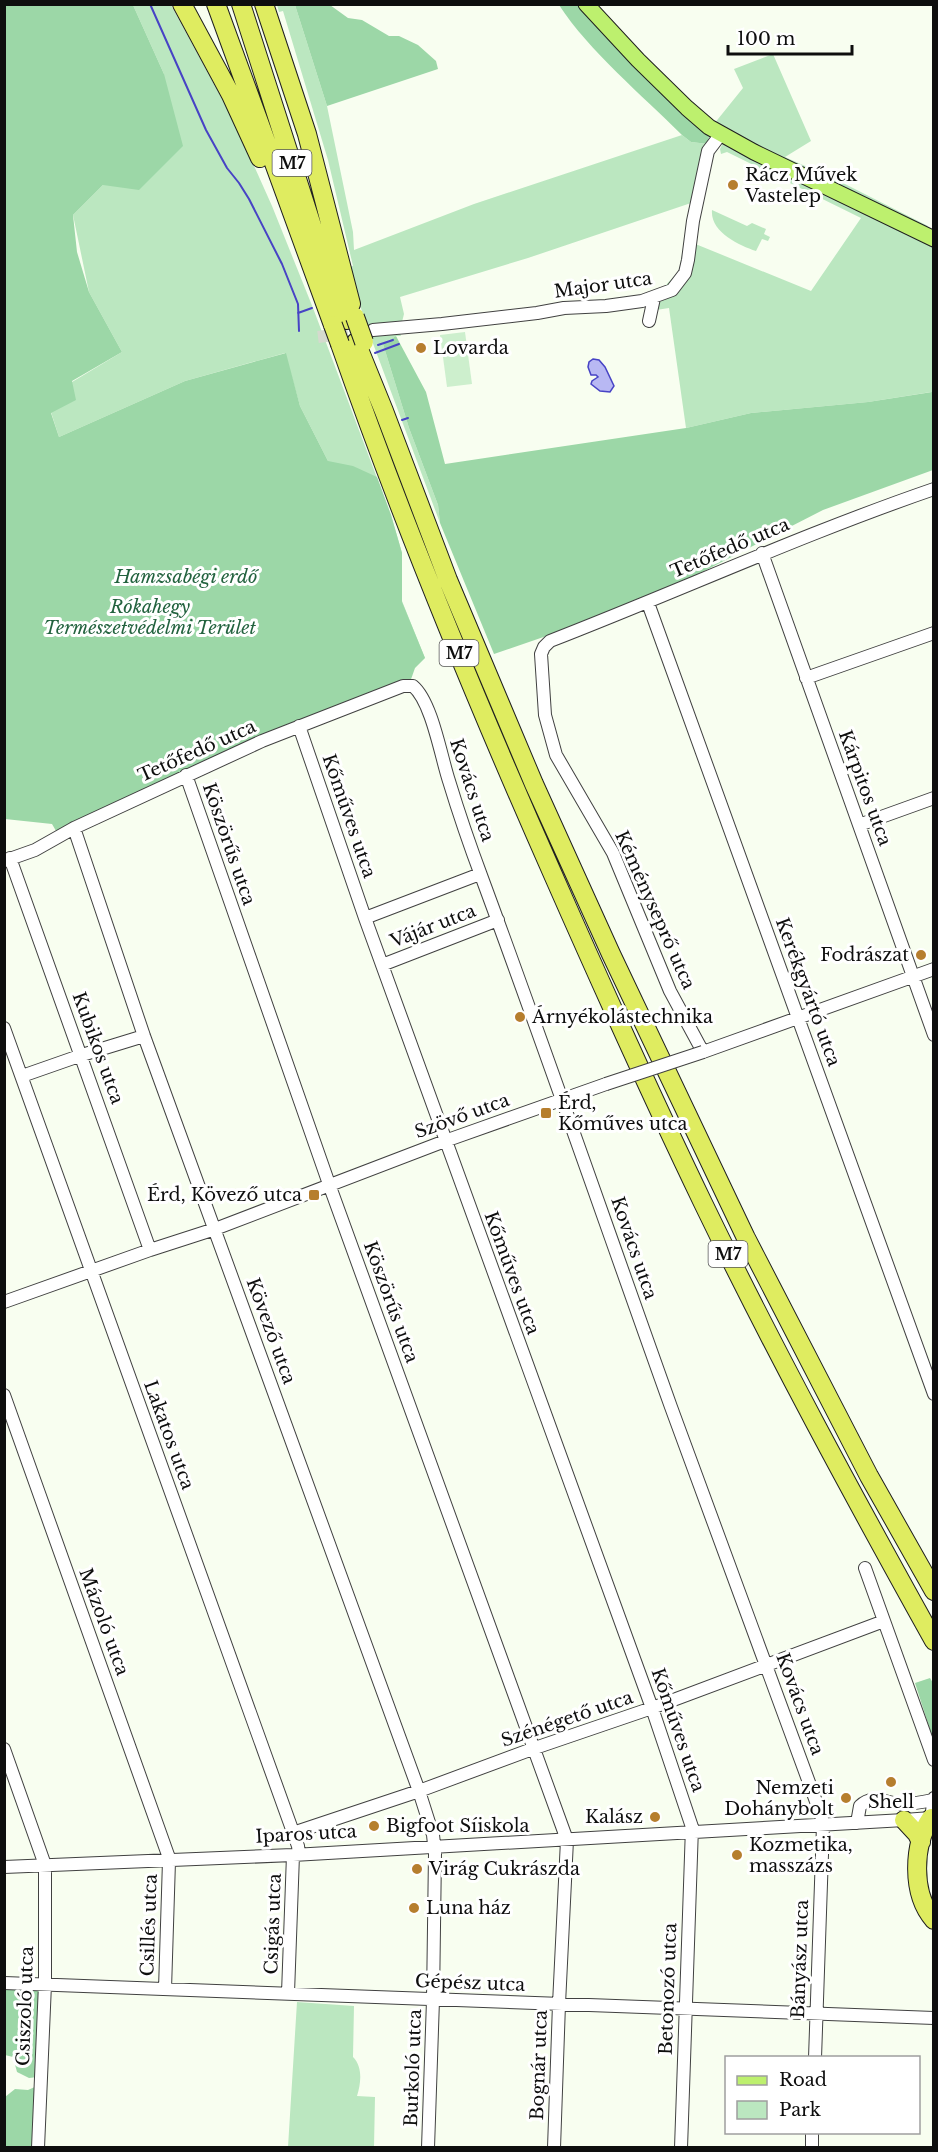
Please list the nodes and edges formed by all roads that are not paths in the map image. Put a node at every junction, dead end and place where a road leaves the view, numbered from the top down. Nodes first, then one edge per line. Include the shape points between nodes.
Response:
1 (182, 4) edge
2 (216, 4) edge
3 (241, 4) edge
4 (265, 4) edge
5 (585, 4) edge
6 (721, 134) junction
7 (933, 239) edge
8 (654, 298) junction
9 (341, 318) junction
10 (649, 321) dead end
11 (358, 339) junction
12 (933, 489) edge
13 (762, 553) junction
14 (648, 603) junction
15 (933, 633) edge
16 (544, 647) joint
17 (806, 678) junction
18 (410, 685) joint
19 (299, 726) junction
20 (186, 775) junction
21 (933, 798) edge
22 (859, 825) junction
23 (74, 828) junction
24 (7, 859) edge
25 (480, 874) junction
26 (365, 918) junction
27 (498, 920) junction
28 (382, 965) junction
29 (933, 969) edge
30 (913, 977) junction
31 (798, 1018) junction
32 (4, 1028) edge
33 (933, 1035) edge
34 (144, 1036) junction
35 (703, 1052) junction
36 (82, 1055) junction
37 (22, 1076) junction
38 (562, 1099) junction
39 (446, 1141) junction
40 (329, 1184) junction
41 (215, 1229) junction
42 (150, 1250) junction
43 (90, 1270) junction
44 (4, 1302) edge
45 (933, 1394) edge
46 (4, 1395) edge
47 (865, 1568) dead end
48 (933, 1591) edge
49 (884, 1621) junction
50 (933, 1641) edge
51 (767, 1664) junction
52 (652, 1708) junction
53 (535, 1748) junction
54 (4, 1749) edge
55 (933, 1760) edge
56 (419, 1791) junction
57 (933, 1812) edge
58 (904, 1820) junction
59 (857, 1823) junction
60 (823, 1825) junction
61 (692, 1832) junction
62 (293, 1833) junction
63 (567, 1840) junction
64 (435, 1846) junction
65 (929, 1846) edge
66 (296, 1855) junction
67 (169, 1861) junction
68 (45, 1865) junction
69 (4, 1867) edge
70 (933, 1909) edge
71 (933, 1920) edge
72 (4, 1983) edge
73 (45, 1984) junction
74 (165, 1989) junction
75 (288, 1993) junction
76 (433, 2000) junction
77 (558, 2004) junction
78 (686, 2008) junction
79 (816, 2013) junction
80 (933, 2018) edge
81 (815, 2056) edge
82 (38, 2148) edge
83 (428, 2148) edge
84 (554, 2148) edge
85 (681, 2148) edge

1 - 9 highway via 255,146 306,276
2 - 9 highway, M7
3 - 9 highway, M7
4 - 9 highway via 307,134
5 - 6 main road via 687,108
6 - 7 main road
6 - 8 street, Major utca via 708,152 685,273 672,291
8 - 10 street
8 - 11 street, Major utca via 442,324
9 - 11 highway, M7, bridge
11 - 48 highway, M7 via 475,643 611,954 746,1238
11 - 50 highway, M7 via 385,472 512,782 702,1201
12 - 13 street, Tetőfedő utca
13 - 14 street, Tetőfedő utca
13 - 17 street, Kárpitos utca
14 - 16 street, Tetőfedő utca via 550,641
14 - 31 street, Kerékgyártó utca
15 - 17 street
16 - 35 street, Kéményseprő utca via 541,654 545,715 556,755 613,853 670,991
17 - 22 street, Kárpitos utca
18 - 19 street, Tetőfedő utca
18 - 25 street, Kovács utca via 421,694 434,725
19 - 20 street, Tetőfedő utca
19 - 26 street, Kőműves utca
20 - 23 street, Tetőfedő utca
20 - 40 street, Köszörűs utca
21 - 22 street
22 - 30 street, Kárpitos utca
23 - 24 street, Tetőfedő utca
23 - 34 street, Kövező utca
24 - 36 street, Kubikos utca
25 - 26 street
25 - 27 street, Kovács utca
26 - 28 street, Kőműves utca
27 - 28 street, Vájár utca
27 - 38 street, Kovács utca
28 - 39 street, Kőműves utca
29 - 30 street, Szövő utca
30 - 31 street, Szövő utca
30 - 33 street, Kárpitos utca
31 - 35 street, Szövő utca
31 - 45 street, Kerékgyártó utca
32 - 37 street, Lakatos utca
34 - 36 street
34 - 41 street, Kövező utca
35 - 38 street, Szövő utca, bridge
36 - 37 street
36 - 42 street, Kubikos utca
37 - 43 street, Lakatos utca
38 - 39 street, Szövő utca
38 - 51 street, Kovács utca
39 - 40 street, Szövő utca
39 - 52 street, Kőműves utca
40 - 41 street, Szövő utca
40 - 53 street, Köszörűs utca
41 - 42 street, Szövő utca
41 - 56 street, Kövező utca
42 - 43 street, Szövő utca
43 - 44 street, Szövő utca
43 - 62 street, Lakatos utca
46 - 67 street, Mázoló utca
47 - 49 street
49 - 51 street, Szénégető utca
49 - 55 street
51 - 52 street, Szénégető utca
51 - 60 street, Kovács utca
52 - 53 street, Szénégető utca
52 - 61 street, Kőműves utca
53 - 56 street, Szénégető utca
53 - 63 street, Köszörűs utca
54 - 68 street, Csiszoló utca
56 - 62 street, Szénégető utca
56 - 64 street, Kövező utca
57 - 58 street, Iparos utca
57 - 59 street via 867,1800 860,1806
57 - 65 highway via 924,1829
58 - 59 street, Iparos utca
58 - 65 highway
59 - 60 street, Iparos utca
60 - 61 street, Iparos utca
60 - 79 street, Bányász utca
61 - 63 street, Iparos utca
61 - 78 street, Betonozó utca
62 - 66 street, Lakatos utca
63 - 64 street, Iparos utca
63 - 77 street, Bognár utca
64 - 66 street, Iparos utca
64 - 76 street, Burkoló utca
65 - 70 highway via 925,1882
65 - 71 highway via 917,1882 919,1895
66 - 67 street, Iparos utca
66 - 75 street, Csigás utca
67 - 68 street, Iparos utca
67 - 74 street, Csillés utca
68 - 69 street, Iparos utca
68 - 73 street, Csiszoló utca
72 - 73 street, Gépész utca
73 - 74 street, Gépész utca
73 - 82 street, Csiszoló utca
74 - 75 street, Gépész utca
75 - 76 street, Gépész utca
76 - 77 street, Gépész utca
76 - 83 street, Burkoló utca
77 - 78 street, Gépész utca
77 - 84 street, Bognár utca
78 - 79 street, Gépész utca
78 - 85 street, Betonozó utca
79 - 80 street, Gépész utca
79 - 81 street, Bányász utca

